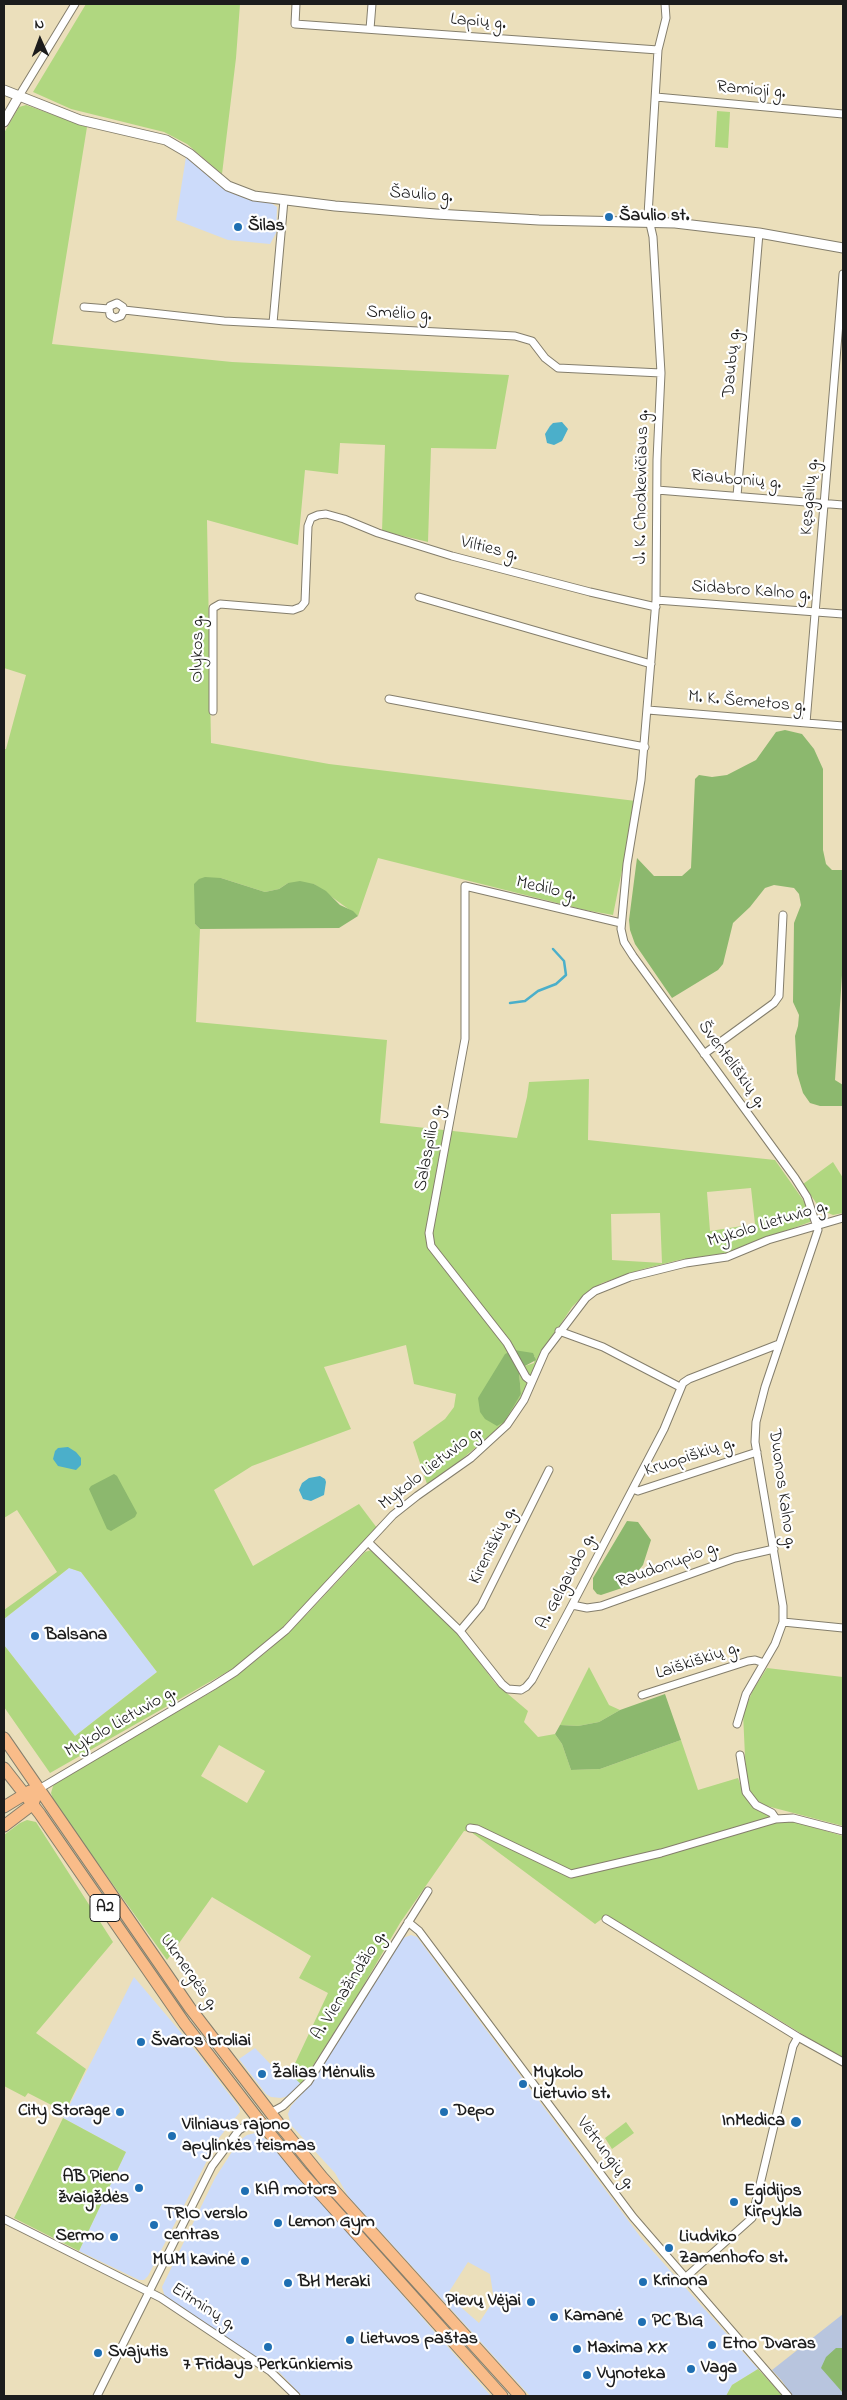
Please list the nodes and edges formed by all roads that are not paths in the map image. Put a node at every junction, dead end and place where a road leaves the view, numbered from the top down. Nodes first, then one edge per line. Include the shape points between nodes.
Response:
1 (75, 4) edge
2 (296, 4) edge
3 (372, 4) edge
4 (665, 4) edge
5 (370, 29) junction
6 (658, 50) junction
7 (4, 90) edge
8 (19, 96) junction
9 (656, 97) junction
10 (843, 114) edge
11 (4, 122) edge
12 (284, 200) junction
13 (649, 222) junction
14 (759, 233) junction
15 (843, 248) edge
16 (843, 274) edge
17 (84, 307) dead end
18 (109, 309) junction
19 (124, 310) junction
20 (273, 323) junction
21 (661, 373) junction
22 (656, 490) junction
23 (736, 496) junction
24 (825, 504) junction
25 (843, 505) edge
26 (419, 598) dead end
27 (656, 604) junction
28 (294, 610) joint
29 (815, 612) junction
30 (843, 614) edge
31 (652, 664) junction
32 (389, 699) dead end
33 (648, 710) junction
34 (214, 711) dead end
35 (806, 723) junction
36 (843, 726) edge
37 (645, 747) junction
38 (465, 886) joint
39 (783, 916) dead end
40 (621, 923) junction
41 (704, 1054) junction
42 (843, 1218) edge
43 (817, 1226) junction
44 (559, 1331) junction
45 (779, 1344) junction
46 (532, 1381) junction
47 (680, 1387) junction
48 (757, 1452) junction
49 (549, 1470) dead end
50 (633, 1489) junction
51 (368, 1542) junction
52 (774, 1549) junction
53 (572, 1605) junction
54 (783, 1622) junction
55 (843, 1628) edge
56 (460, 1631) junction
57 (764, 1663) junction
58 (642, 1695) dead end
59 (737, 1724) dead end
60 (4, 1738) edge
61 (740, 1755) dead end
62 (4, 1768) edge
63 (39, 1789) junction
64 (25, 1792) junction
65 (33, 1804) junction
66 (4, 1807) edge
67 (776, 1819) junction
68 (4, 1826) edge
69 (470, 1828) dead end
70 (843, 1831) edge
71 (428, 1891) dead end
72 (606, 1919) dead end
73 (408, 1922) junction
74 (798, 2037) junction
75 (843, 2062) edge
76 (270, 2112) junction
77 (258, 2119) junction
78 (4, 2219) edge
79 (686, 2277) junction
80 (150, 2292) junction
81 (98, 2396) edge
82 (296, 2396) edge
83 (502, 2396) edge
84 (520, 2396) edge
85 (788, 2396) edge

1 - 8 street
2 - 5 street, Lapių g. via 295,24
3 - 5 street
4 - 6 street, J. K. Chodkevičiaus g. via 666,18
5 - 6 street, Lapių g.
6 - 9 street, J. K. Chodkevičiaus g.
7 - 8 street, Šaulio g.
8 - 11 street
8 - 12 street, Šaulio g. via 80,120 166,140 190,154 228,186 242,193
9 - 10 street, Ramioji g.
9 - 13 street, J. K. Chodkevičiaus g.
12 - 13 street, Šaulio g. via 445,215
12 - 20 street
13 - 14 street, Šaulio g.
13 - 21 street, J. K. Chodkevičiaus g. via 653,237
14 - 15 street, Šaulio g.
14 - 23 street, Daubų g.
16 - 24 street, Kęsgailų g.
17 - 18 street
18 - 19 street via 117,302
18 - 19 street via 115,318
19 - 20 street, Smėlio g.
20 - 21 street, Smėlio g. via 515,336 532,341 558,368
21 - 22 street, J. K. Chodkevičiaus g.
22 - 23 street, Riaubonių g.
22 - 27 street, J. K. Chodkevičiaus g.
23 - 24 street, Riaubonių g.
24 - 25 street, Riaubonių g.
24 - 29 street, Kęsgailų g.
26 - 31 street
27 - 28 street, Vilties g. via 590,592 452,556 326,514 312,518 308,526 305,602
27 - 29 street, Sidabro Kalno g.
27 - 31 street, J. K. Chodkevičiaus g.
28 - 34 street, Olykos g. via 216,605 212,613
29 - 30 street, Sidabro Kalno g.
29 - 35 street, Kęsgailų g.
31 - 33 street, J. K. Chodkevičiaus g.
32 - 37 street
33 - 35 street, M. K. Šemetos g.
33 - 37 street, J. K. Chodkevičiaus g.
35 - 36 street, M. K. Šemetos g.
37 - 40 street, J. K. Chodkevičiaus g.
38 - 40 street, Medilo g.
38 - 46 street, Salaspilio g. via 465,1039 429,1233 430,1246 507,1343 526,1377
39 - 41 street via 779,996
40 - 41 street, Šventeliškių g. via 624,942
41 - 43 street, Šventeliškių g. via 807,1196
42 - 43 street, Mykolo Lietuvio g.
43 - 44 street, Mykolo Lietuvio g. via 727,1256 670,1266 608,1286 586,1298
43 - 45 street, Duonos Kalno g. via 817,1236
44 - 46 street, Mykolo Lietuvio g.
44 - 47 street via 603,1347
45 - 47 street via 688,1379
45 - 48 street, Duonos Kalno g. via 756,1422
46 - 51 street, Mykolo Lietuvio g. via 517,1413 490,1442 408,1502
47 - 50 street, A. Gelgaudo g. via 664,1429
48 - 50 street, Kruopiškių g. via 638,1491
48 - 52 street, Duonos Kalno g.
49 - 56 street, Kireniškių g. via 481,1606
50 - 53 street, A. Gelgaudo g.
51 - 56 street, A. Gelgaudo g.
51 - 63 street, Mykolo Lietuvio g. via 286,1630 235,1672
52 - 53 street, Raudonupio g. via 736,1558 601,1606
52 - 54 street, Duonos Kalno g.
53 - 56 street, A. Gelgaudo g. via 532,1680 521,1690 508,1689 502,1684
54 - 55 street
54 - 57 street, Duonos Kalno g.
57 - 58 street, Laiškiškių g. via 748,1661
57 - 59 street, Duonos Kalno g. via 746,1694
60 - 63 highway, Ukmergės g. / A2
61 - 67 street via 746,1792 756,1805 772,1813
62 - 64 highway, A2
63 - 64 highway
63 - 65 highway
63 - 76 highway, Ukmergės g. / A2 via 190,2008
64 - 65 highway, Ukmergės g. / A2
64 - 66 highway
65 - 68 highway
65 - 77 highway, Ukmergės g. / A2 via 185,2024
67 - 69 street via 661,1854 571,1874
67 - 70 street via 793,1818
71 - 73 street, A. Vienažindžio g.
72 - 74 street
73 - 76 street, A. Vienažindžio g. via 308,2082 283,2106
73 - 79 street, Vėtrungių g. via 419,1931 633,2217
74 - 75 street
74 - 79 street via 793,2046 752,2218
76 - 77 highway
76 - 84 highway, Ukmergės g. / A2 via 322,2177
77 - 80 street via 238,2130 221,2152
77 - 83 highway, Ukmergės g. / A2 via 302,2173
78 - 80 street, Eitminų g.
79 - 85 street, Vėtrungių g.
80 - 81 street
80 - 82 street, Eitminų g. via 270,2370

